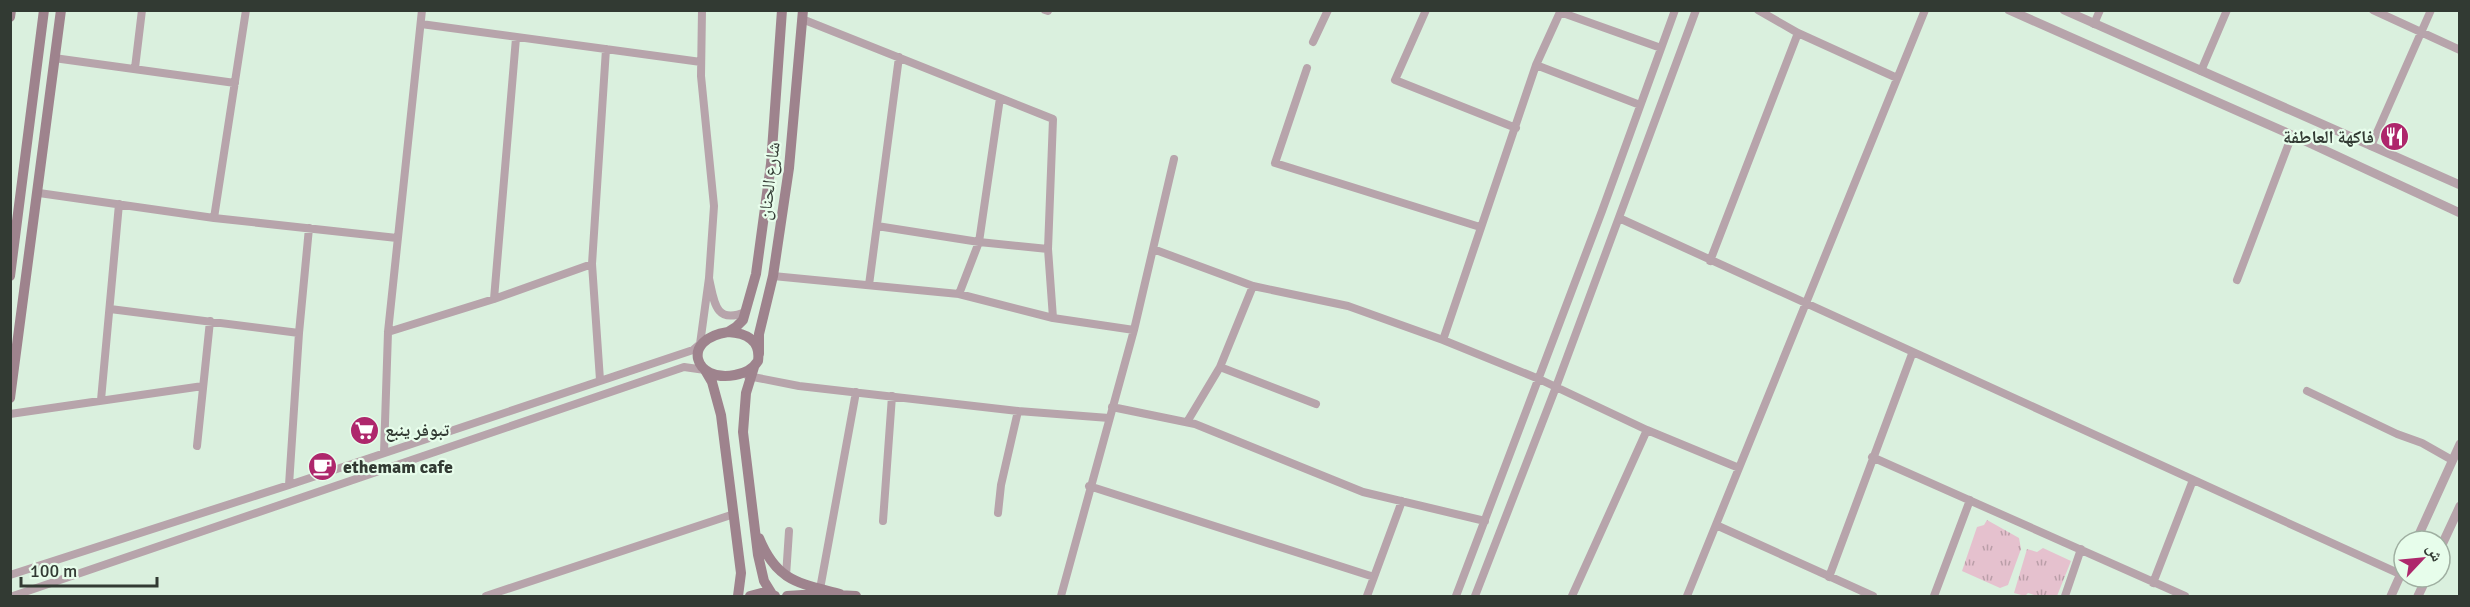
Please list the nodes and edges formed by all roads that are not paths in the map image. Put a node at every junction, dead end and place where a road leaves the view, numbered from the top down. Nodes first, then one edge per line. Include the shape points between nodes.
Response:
1 (11, 10) edge
2 (44, 10) edge
3 (60, 10) edge
4 (142, 10) edge
5 (246, 10) edge
6 (422, 10) edge
7 (702, 10) edge
8 (782, 10) edge
9 (1328, 10) edge
10 (1426, 10) edge
11 (1674, 10) edge
12 (1696, 10) edge
13 (1758, 10) edge
14 (1925, 10) edge
15 (2009, 10) edge
16 (2100, 10) edge
17 (2227, 10) edge
18 (2373, 10) edge
19 (2431, 10) edge
20 (1560, 11) edge
21 (2070, 12) edge
22 (803, 15) edge
23 (10, 17) edge
24 (421, 24) junction
25 (2094, 24) junction
26 (2421, 32) junction
27 (1797, 33) junction
28 (516, 38) junction
29 (1313, 42) dead end
30 (1661, 48) junction
31 (606, 49) junction
32 (2460, 50) edge
33 (54, 57) junction
34 (899, 57) junction
35 (701, 62) junction
36 (1536, 65) junction
37 (135, 68) junction
38 (1306, 68) dead end
39 (2201, 71) junction
40 (1897, 78) junction
41 (235, 83) junction
42 (1000, 98) junction
43 (1640, 105) junction
44 (1516, 128) junction
45 (2292, 135) junction
46 (2371, 146) junction
47 (1174, 159) dead end
48 (2460, 185) edge
49 (39, 193) junction
50 (119, 204) junction
51 (2460, 213) edge
52 (214, 218) junction
53 (1619, 218) junction
54 (877, 226) junction
55 (1480, 226) junction
56 (309, 228) junction
57 (397, 238) junction
58 (979, 242) junction
59 (1048, 249) junction
60 (1153, 249) junction
61 (1710, 261) junction
62 (592, 264) junction
63 (10, 276) edge
64 (773, 276) junction
65 (709, 278) junction
66 (2237, 280) dead end
67 (870, 285) junction
68 (1253, 286) junction
69 (959, 294) junction
70 (494, 299) junction
71 (1806, 305) junction
72 (110, 309) junction
73 (745, 312) junction
74 (1053, 318) junction
75 (210, 321) junction
76 (1134, 330) junction
77 (15, 332) edge
78 (728, 332) junction
79 (299, 333) junction
80 (388, 333) junction
81 (1443, 340) junction
82 (700, 344) junction
83 (759, 354) junction
84 (1912, 354) junction
85 (1220, 367) junction
86 (705, 370) junction
87 (751, 373) junction
88 (1539, 379) junction
89 (600, 380) junction
90 (203, 386) junction
91 (1556, 387) junction
92 (2307, 391) dead end
93 (855, 392) junction
94 (892, 396) junction
95 (10, 398) edge
96 (101, 400) junction
97 (1316, 404) dead end
98 (1112, 407) junction
99 (1018, 411) junction
100 (10, 414) edge
101 (1108, 418) junction
102 (1187, 422) junction
103 (1647, 430) junction
104 (2460, 444) edge
105 (197, 446) dead end
106 (384, 453) junction
107 (1872, 457) junction
108 (2452, 460) junction
109 (1739, 468) junction
110 (2193, 480) junction
111 (289, 485) junction
112 (1089, 486) junction
113 (1970, 500) junction
114 (1402, 501) junction
115 (2459, 509) edge
116 (998, 513) dead end
117 (734, 514) junction
118 (883, 520) dead end
119 (1485, 521) junction
120 (754, 525) junction
121 (1716, 525) junction
122 (2421, 529) edge
123 (2450, 529) edge
124 (789, 531) dead end
125 (2081, 549) junction
126 (2392, 567) edge
127 (10, 575) edge
128 (786, 576) junction
129 (1828, 576) junction
130 (1374, 577) junction
131 (2153, 583) junction
132 (820, 589) junction
133 (840, 594) junction
134 (774, 595) edge
135 (486, 596) edge
136 (13, 597) edge
137 (738, 597) edge
138 (750, 597) edge
139 (787, 597) edge
140 (856, 597) edge
141 (1061, 597) edge
142 (1367, 597) edge
143 (1456, 597) edge
144 (1475, 597) edge
145 (1572, 597) edge
146 (1687, 597) edge
147 (1873, 597) edge
148 (1934, 597) edge
149 (2065, 597) edge
150 (2185, 597) edge

1 - 23 main road
2 - 63 main road
3 - 33 main road
4 - 37 street
5 - 41 street
6 - 24 street
7 - 35 street
8 - 73 main road, شارع الحنان via 771,164 756,274
9 - 29 street
10 - 44 street via 1395,80
11 - 30 street
12 - 53 street
13 - 27 street
14 - 40 street
15 - 45 street
16 - 25 street
17 - 39 street
18 - 26 street
19 - 26 street
20 - 30 street
20 - 36 street
21 - 25 street
22 - 34 street
22 - 64 main road, شارع الحنان via 789,168
24 - 28 street
24 - 57 street
25 - 39 street
26 - 32 street
26 - 46 street
27 - 40 street
27 - 61 street
28 - 31 street
28 - 70 street
30 - 43 street
31 - 35 street
31 - 62 street
33 - 37 street
33 - 49 main road
34 - 42 street
34 - 54 street
35 - 65 street via 714,206
36 - 43 street
36 - 44 street
37 - 41 street
38 - 55 street via 1275,163
39 - 46 street
40 - 71 street
41 - 52 street
42 - 58 street
42 - 59 street via 1053,119
43 - 88 street
44 - 55 street
45 - 51 street
45 - 66 street
46 - 48 street
47 - 60 street
49 - 50 street
49 - 77 main road
50 - 52 street
50 - 72 street
52 - 56 street
53 - 61 street
53 - 91 street
54 - 58 street
54 - 67 street
55 - 81 street
56 - 57 street
56 - 79 street
57 - 80 street
58 - 59 street
58 - 69 street
59 - 74 street
60 - 68 street
60 - 76 street
61 - 71 street
62 - 70 street
62 - 89 street
64 - 67 street
64 - 83 main road, شارع الحنان via 759,334
65 - 73 street via 719,312 735,317
65 - 82 street
67 - 69 street
68 - 81 street via 1348,306
68 - 85 street
69 - 74 street
70 - 80 street
71 - 84 street
71 - 109 street
72 - 75 street
72 - 96 street
73 - 78 main road, شارع الحنان via 743,320
74 - 76 street
75 - 79 street
75 - 90 street
76 - 98 street
77 - 95 main road
78 - 82 main road via 715,334
78 - 83 main road via 750,336
79 - 111 street
80 - 106 street
81 - 88 street
82 - 86 main road via 699,363
82 - 89 street
83 - 87 main road
84 - 107 street
84 - 110 street
85 - 97 street
85 - 102 street
86 - 87 main road via 727,377
86 - 117 main road via 721,415
86 - 136 street via 684,368
87 - 93 street via 798,386
87 - 120 main road via 743,432
88 - 91 street
88 - 119 street
89 - 106 street
90 - 96 street
90 - 105 street
91 - 103 street
91 - 144 street
92 - 108 street
93 - 94 street
93 - 132 street
94 - 99 street
94 - 118 street
96 - 100 street
98 - 101 street
98 - 102 street
99 - 101 street
99 - 116 street
101 - 112 street
102 - 114 street via 1363,492
103 - 109 street
103 - 145 street
104 - 108 street
106 - 111 street
107 - 113 street
107 - 129 street
108 - 122 street
109 - 121 street
110 - 126 street
110 - 131 street
111 - 127 street
112 - 130 street
112 - 141 street
113 - 125 street
113 - 148 street
114 - 119 street
114 - 130 street
115 - 123 street
117 - 135 street
117 - 137 main road via 741,573
119 - 143 street
120 - 128 main road via 766,553
120 - 134 main road via 764,581
121 - 129 street
121 - 146 street
124 - 128 street
125 - 131 street
125 - 149 street
128 - 132 main road
129 - 147 street
130 - 142 street
131 - 150 street
132 - 133 main road
133 - 139 main road
133 - 140 main road
134 - 138 main road via 765,592

